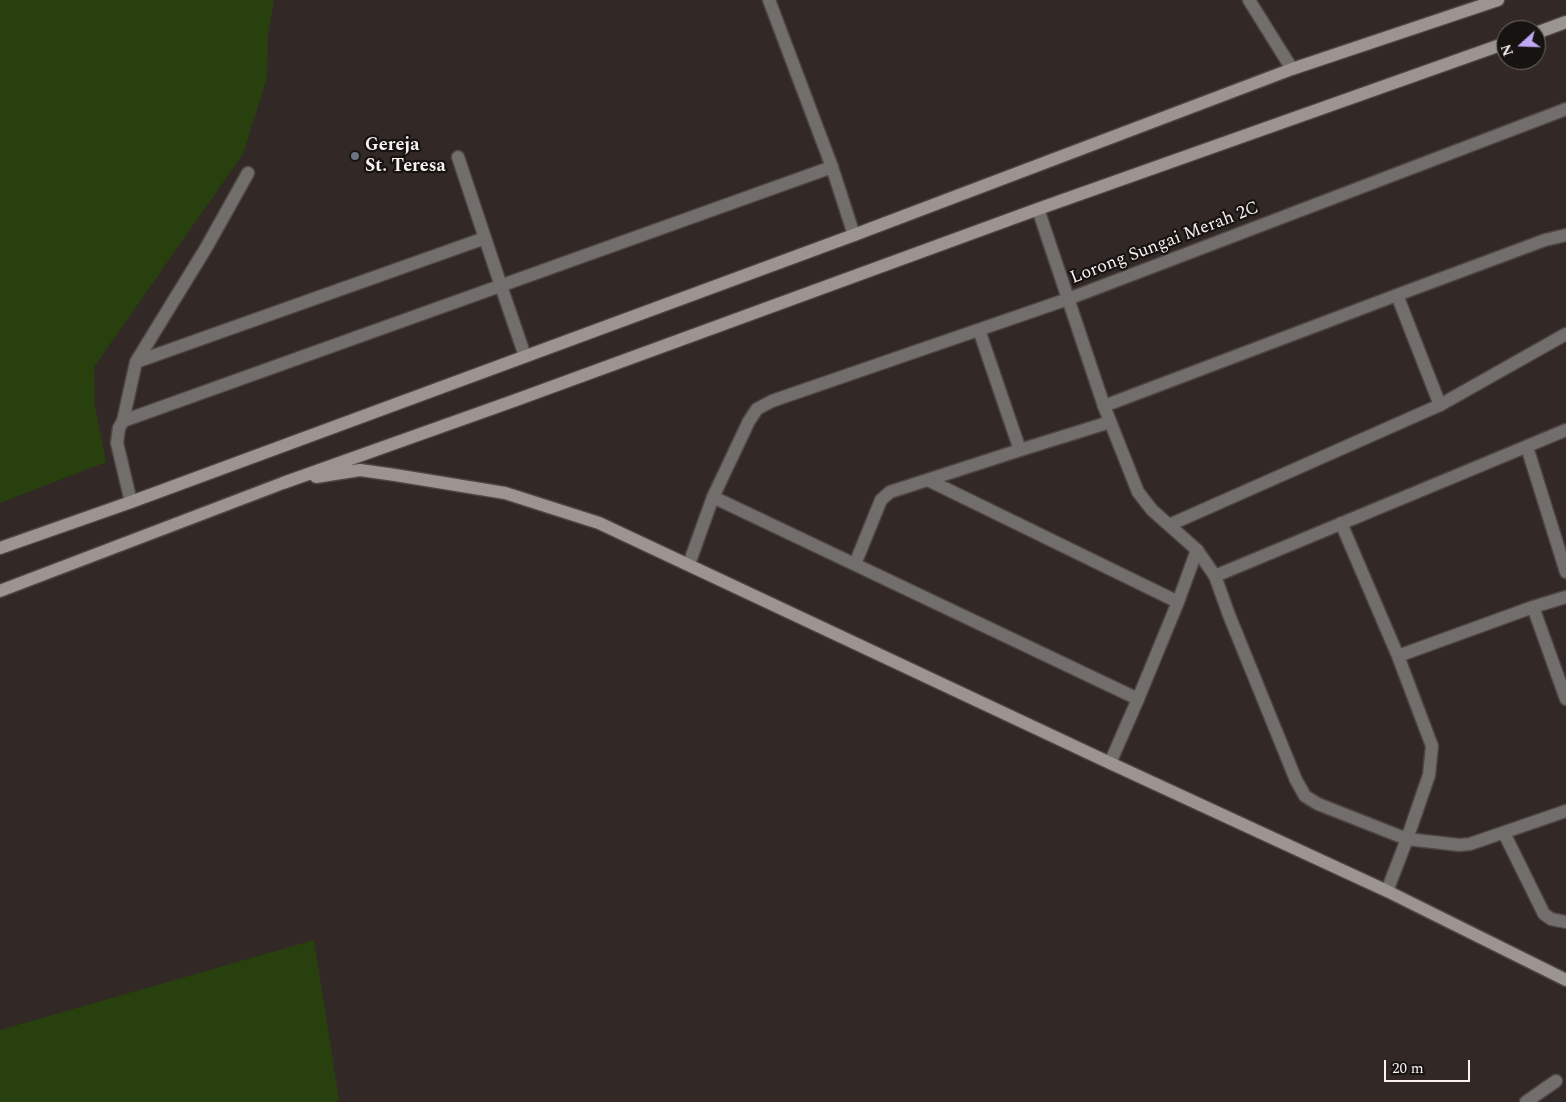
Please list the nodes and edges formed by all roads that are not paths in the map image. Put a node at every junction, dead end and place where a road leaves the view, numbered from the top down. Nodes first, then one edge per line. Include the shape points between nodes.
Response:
1 (769, 0) edge
2 (1249, 0) edge
3 (1498, 0) edge
4 (1566, 22) edge
5 (1546, 29) edge
6 (1496, 47) edge
7 (1292, 70) junction
8 (1566, 108) edge
9 (458, 157) dead end
10 (832, 167) junction
11 (248, 174) dead end
12 (1038, 209) junction
13 (854, 235) junction
14 (1566, 235) edge
15 (485, 238) junction
16 (501, 286) junction
17 (1397, 295) junction
18 (1068, 299) junction
19 (979, 330) junction
20 (1566, 334) edge
21 (525, 356) junction
22 (136, 362) junction
23 (1440, 405) junction
24 (1104, 406) junction
25 (123, 421) junction
26 (1110, 422) junction
27 (1566, 430) edge
28 (1527, 447) junction
29 (1020, 450) junction
30 (928, 480) junction
31 (284, 482) junction
32 (713, 497) junction
33 (131, 502) junction
34 (1341, 523) junction
35 (1169, 525) junction
36 (0, 548) edge
37 (1197, 550) junction
38 (688, 564) junction
39 (855, 564) junction
40 (1566, 572) edge
41 (1215, 576) junction
42 (0, 591) edge
43 (1566, 597) edge
44 (1178, 602) junction
45 (1533, 607) junction
46 (1398, 656) junction
47 (1138, 699) junction
48 (1566, 699) edge
49 (1110, 764) junction
50 (1566, 811) edge
51 (1504, 833) junction
52 (1407, 839) junction
53 (1387, 891) junction
54 (1566, 922) edge
55 (1566, 980) edge
56 (1556, 1081) dead end
57 (1526, 1102) edge

1 - 10 street
2 - 7 street
3 - 7 main road
4 - 5 main road
6 - 12 main road
7 - 13 main road
8 - 18 street, Lorong Sungai Merah 2C
9 - 15 street
10 - 13 street
10 - 16 street
11 - 22 street
12 - 18 street
12 - 31 main road
13 - 21 main road
14 - 17 street
15 - 16 street
15 - 22 street
16 - 21 street
16 - 25 street
17 - 23 street
17 - 24 street
18 - 19 street, Lorong Sungai Merah 2C
18 - 24 street
19 - 29 street
19 - 32 street, Lorong Sungai Merah 2C via 772,401 757,409
20 - 23 street
21 - 33 main road
22 - 25 street
23 - 35 street
24 - 26 street
25 - 33 street via 117,443
26 - 29 street
26 - 35 street via 1138,492
27 - 28 street
28 - 34 street
28 - 40 street
29 - 30 street
30 - 39 street via 890,492 881,500
30 - 44 street
31 - 38 main road via 360,470 505,494 599,523
31 - 42 main road
32 - 38 street
32 - 39 street
33 - 36 main road
34 - 41 street
34 - 46 street
35 - 37 street
37 - 41 street
37 - 44 street
38 - 49 main road
39 - 47 street
41 - 52 street via 1296,780 1306,796 1318,804
43 - 45 street
44 - 47 street
45 - 46 street
45 - 48 street
46 - 52 street via 1432,746 1429,775
47 - 49 street
49 - 53 main road
50 - 51 street
51 - 52 street via 1460,845
51 - 54 street via 1544,914
52 - 53 street
53 - 55 main road
56 - 57 street

